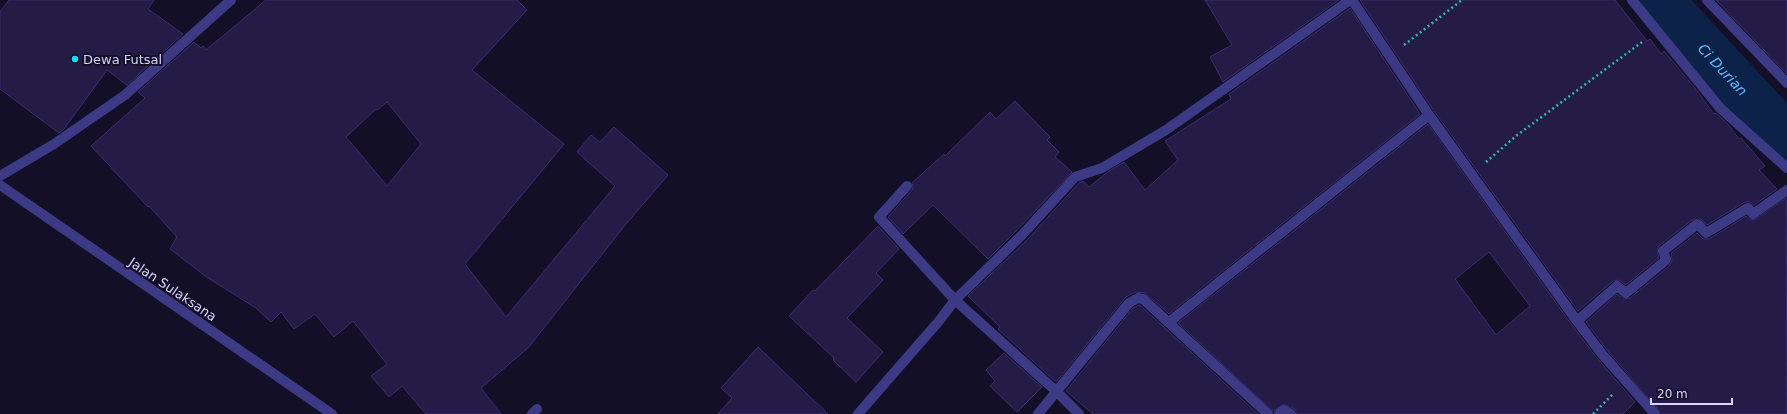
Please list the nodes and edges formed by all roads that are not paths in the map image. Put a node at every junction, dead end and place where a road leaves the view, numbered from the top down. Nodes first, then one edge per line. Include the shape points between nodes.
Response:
1 (231, 0) edge
2 (1351, 0) edge
3 (1632, 0) edge
4 (1707, 0) edge
5 (1787, 83) edge
6 (1429, 115) junction
7 (1787, 168) edge
8 (0, 176) edge
9 (0, 186) edge
10 (907, 186) dead end
11 (1787, 190) edge
12 (955, 300) junction
13 (1576, 321) junction
14 (1169, 322) junction
15 (1056, 392) junction
16 (328, 413) edge
17 (858, 414) edge
18 (1038, 414) edge
19 (1079, 414) edge
20 (1268, 414) edge
21 (1279, 414) edge
22 (1291, 414) edge
23 (1655, 414) edge

1 - 8 street via 125,95 54,144
2 - 6 street
2 - 12 street via 1166,130 1102,168 1075,177 1022,235
3 - 7 street via 1720,108
4 - 5 street
6 - 13 street
6 - 14 street
9 - 16 street, Jalan Sulaksana
10 - 12 street via 879,217
11 - 13 street via 1760,211 1753,214 1746,208 1706,233 1696,225 1663,251 1665,261 1626,293 1617,286
12 - 15 street
12 - 17 street
13 - 23 street
14 - 15 street via 1144,299 1138,298 1129,303
14 - 20 street
15 - 18 street
15 - 19 street
21 - 22 street via 1284,410

